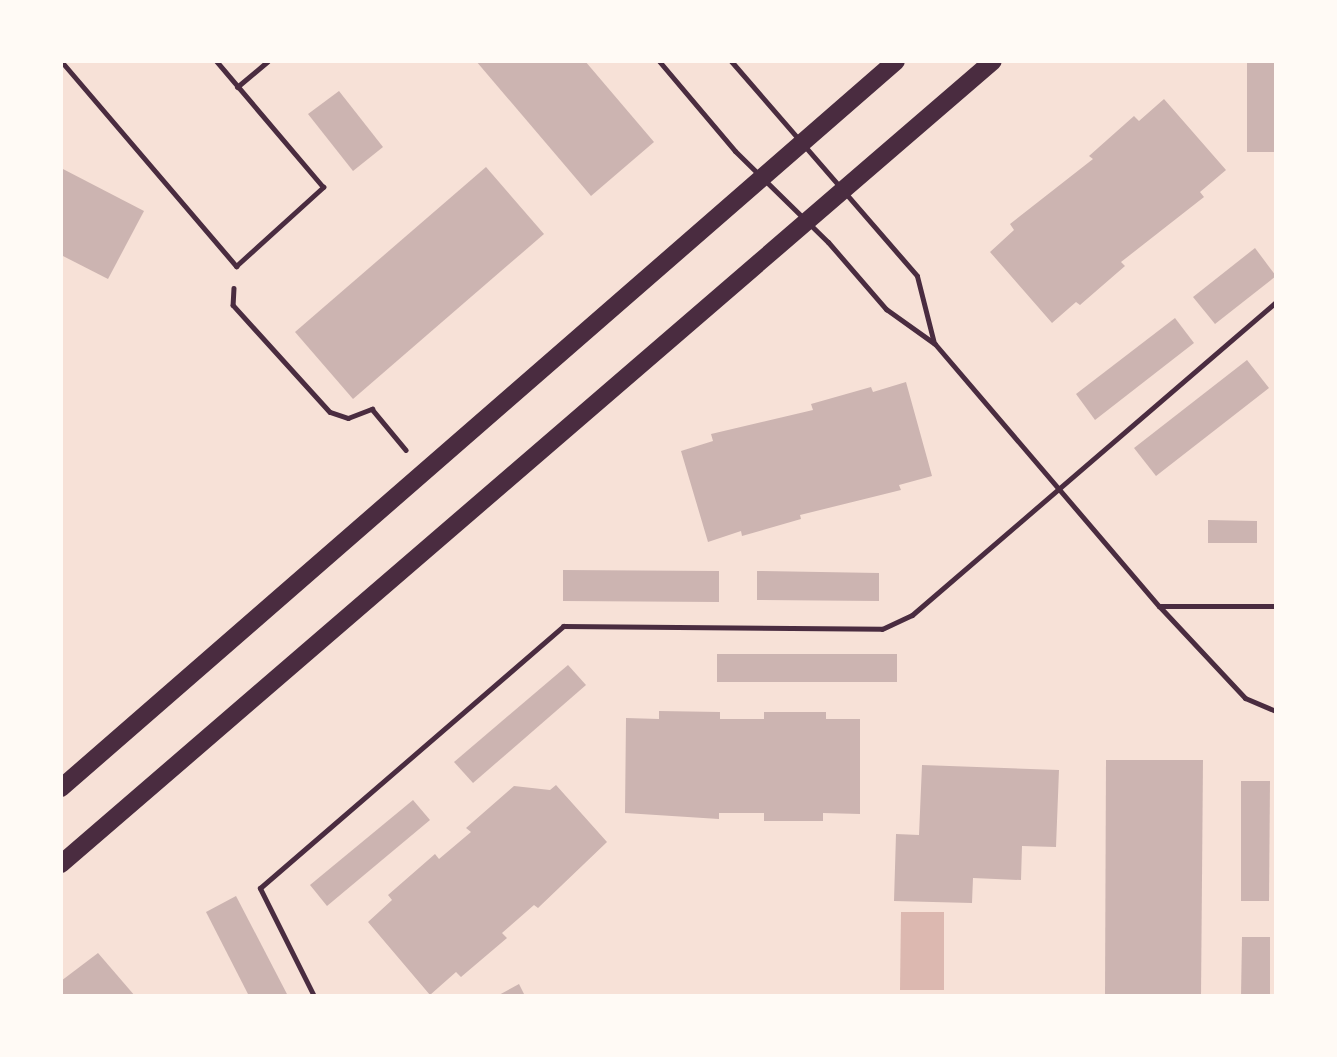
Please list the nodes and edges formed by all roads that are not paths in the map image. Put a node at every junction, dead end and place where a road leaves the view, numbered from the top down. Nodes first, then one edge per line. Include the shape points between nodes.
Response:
1 (61, 61) edge
2 (215, 61) edge
3 (268, 61) edge
4 (659, 61) edge
5 (731, 61) edge
6 (896, 61) edge
7 (993, 61) edge
8 (237, 87) junction
9 (802, 143) junction
10 (762, 177) junction
11 (844, 189) junction
12 (807, 221) junction
13 (1276, 302) edge
14 (935, 344) junction
15 (1059, 488) junction
16 (1159, 606) junction
17 (1276, 606) edge
18 (1276, 711) edge
19 (61, 788) edge
20 (61, 864) edge
21 (314, 996) edge

1 - 8 lane via 236,266 323,187
2 - 8 lane
3 - 8 lane
4 - 10 lane
5 - 9 lane
6 - 9 main road
7 - 11 main road
9 - 10 main road
9 - 11 lane
10 - 12 lane
10 - 19 main road
11 - 12 main road
11 - 14 lane via 917,276
12 - 14 lane via 886,309
12 - 20 main road
13 - 15 lane
14 - 15 lane
15 - 16 lane
15 - 21 lane via 912,614 882,629 563,626 260,888
16 - 17 lane
16 - 18 lane via 1245,698

